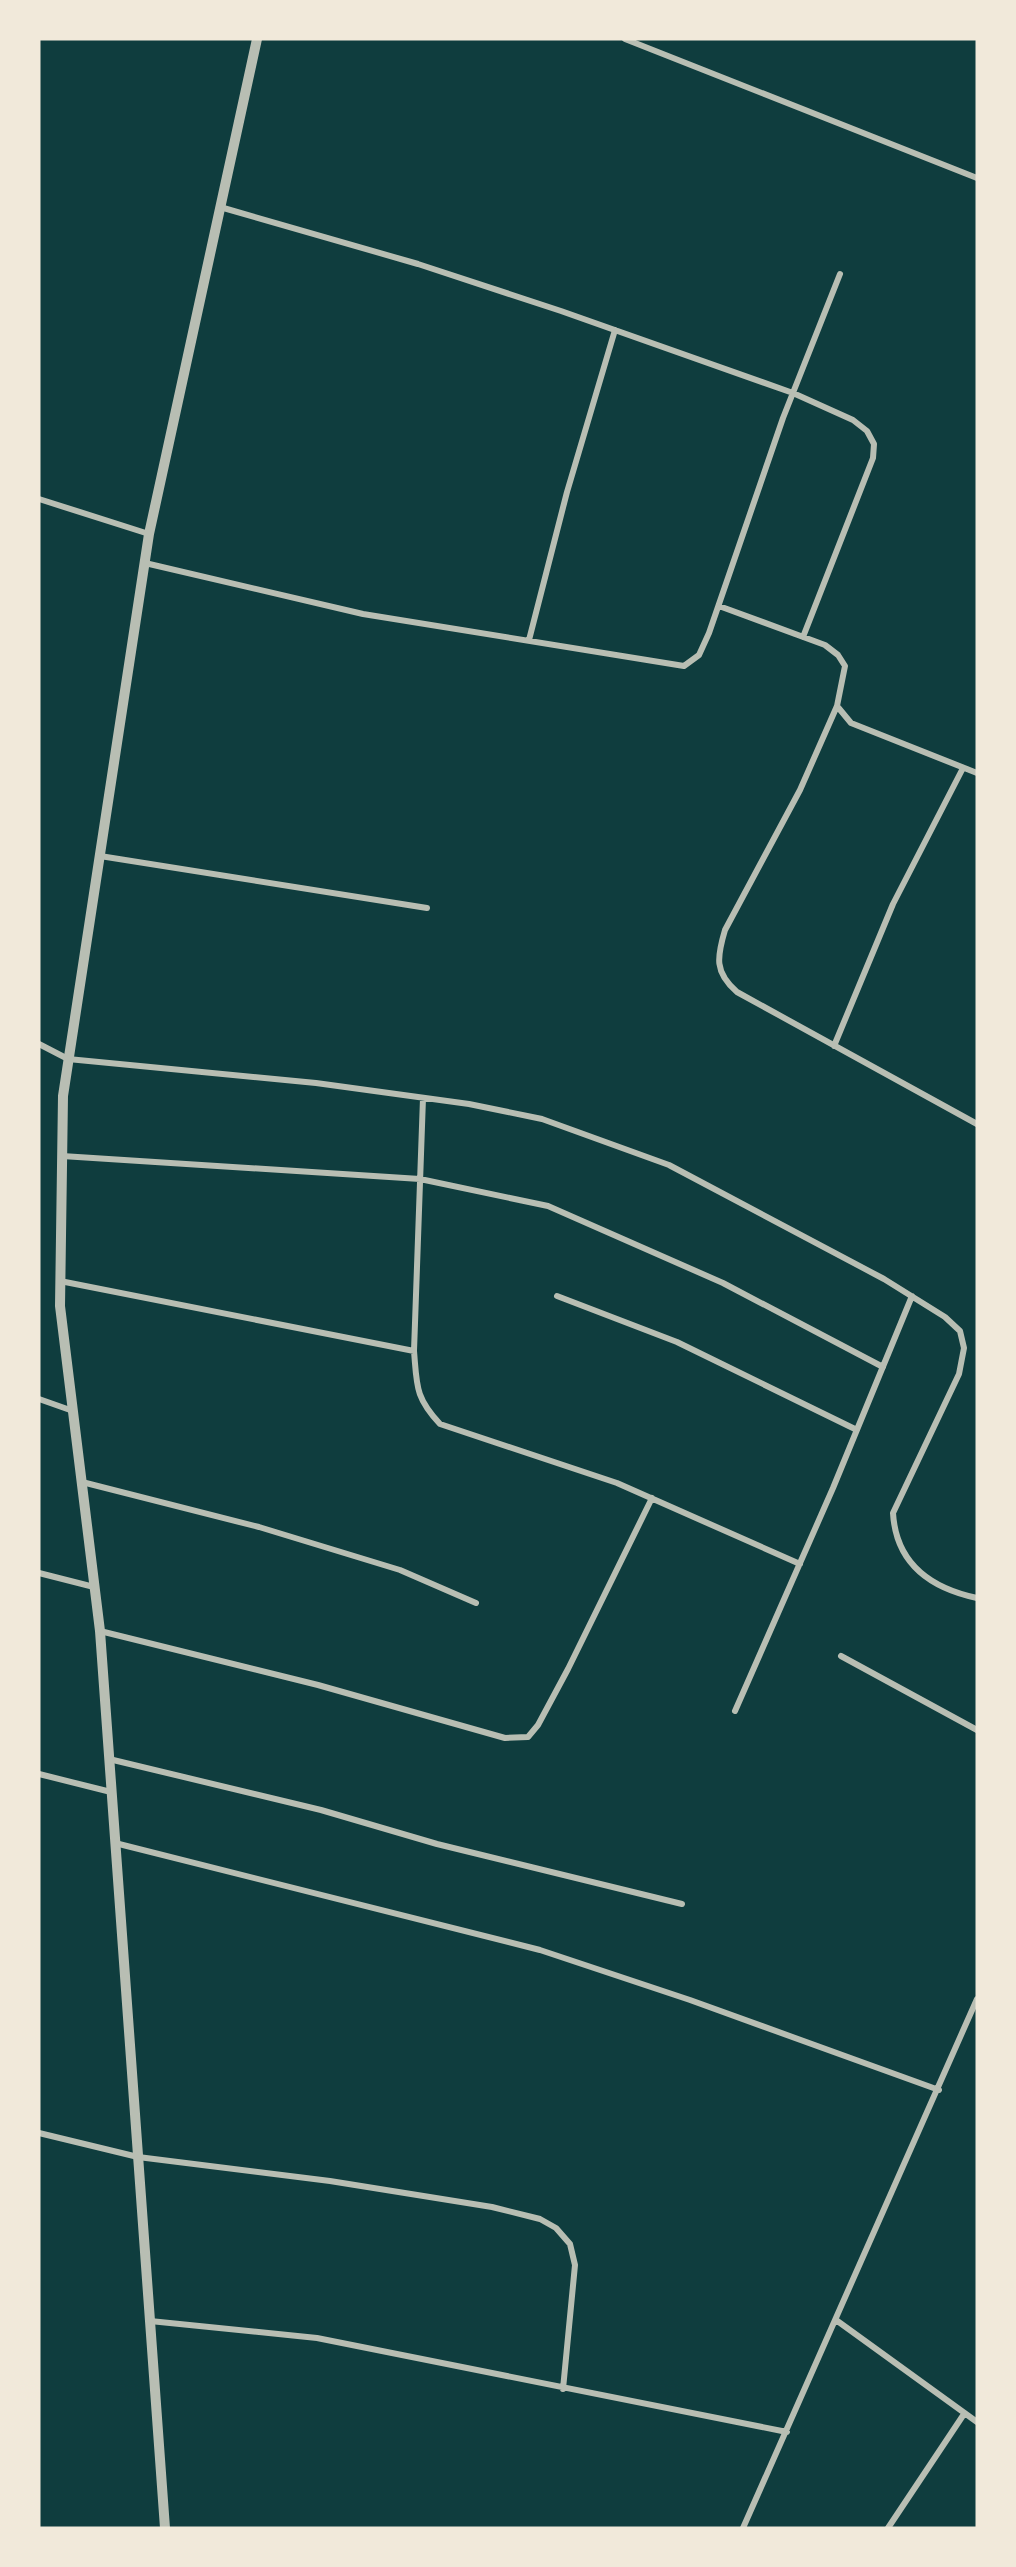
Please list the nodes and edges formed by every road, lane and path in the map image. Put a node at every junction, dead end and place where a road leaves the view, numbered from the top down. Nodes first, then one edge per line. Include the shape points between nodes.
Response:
1 (257, 39) edge
2 (625, 39) edge
3 (977, 178) edge
4 (220, 207) junction
5 (840, 274) dead end
6 (615, 330) junction
7 (793, 393) junction
8 (39, 499) edge
9 (149, 534) junction
10 (145, 564) junction
11 (719, 606) junction
12 (803, 637) junction
13 (529, 640) junction
14 (837, 706) junction
15 (963, 768) junction
16 (977, 773) edge
17 (100, 856) junction
18 (427, 908) dead end
19 (39, 1044) edge
20 (834, 1046) junction
21 (68, 1059) junction
22 (423, 1098) junction
23 (977, 1124) edge
24 (61, 1155) junction
25 (420, 1179) junction
26 (60, 1281) junction
27 (557, 1296) dead end
28 (912, 1296) junction
29 (414, 1351) junction
30 (883, 1367) junction
31 (39, 1399) edge
32 (73, 1411) junction
33 (857, 1430) junction
34 (81, 1482) junction
35 (652, 1498) junction
36 (800, 1564) junction
37 (39, 1573) edge
38 (94, 1587) junction
39 (976, 1595) edge
40 (476, 1603) dead end
41 (100, 1631) junction
42 (841, 1656) dead end
43 (735, 1711) dead end
44 (977, 1730) edge
45 (109, 1760) junction
46 (39, 1774) edge
47 (111, 1792) junction
48 (115, 1843) junction
49 (682, 1904) dead end
50 (977, 1999) edge
51 (939, 2090) junction
52 (39, 2133) edge
53 (138, 2157) junction
54 (836, 2320) junction
55 (150, 2321) junction
56 (563, 2389) junction
57 (964, 2414) junction
58 (977, 2422) edge
59 (787, 2432) junction
60 (165, 2528) edge
61 (743, 2528) edge
62 (888, 2528) edge

1 - 4 street
2 - 3 street
4 - 6 street via 418,264
4 - 9 street
5 - 7 street
6 - 7 street
6 - 13 street
7 - 11 street
7 - 12 street via 853,420 867,431 874,444 873,458
8 - 9 street
9 - 10 street
10 - 13 street via 363,615
10 - 17 street
11 - 12 street
11 - 13 street via 699,655 684,666
12 - 14 street via 825,645 845,666
14 - 15 street via 850,723
14 - 20 street via 800,790 725,930 718,951 725,981 737,992
15 - 16 street
15 - 20 street via 893,904
17 - 18 street
17 - 21 street
19 - 21 street
20 - 23 street
21 - 22 street via 316,1083
21 - 24 street
22 - 25 street
22 - 28 street via 543,1119 669,1165
24 - 25 street
24 - 26 street
25 - 29 street
25 - 30 street via 548,1206 723,1282
26 - 29 street
26 - 32 street
27 - 33 street via 677,1342
28 - 30 street
28 - 39 street via 960,1331 964,1348 959,1374 893,1513 894,1534 909,1563 944,1588
29 - 35 street via 423,1406 440,1424
30 - 33 street
31 - 32 street
32 - 34 street
33 - 36 street
34 - 38 street
34 - 40 street via 400,1570
35 - 36 street
35 - 41 street via 568,1669 528,1737 505,1738
36 - 43 street
37 - 38 street
38 - 41 street
41 - 45 street
42 - 44 street
45 - 47 street
45 - 49 street via 321,1810 437,1844
46 - 47 street
47 - 48 street
48 - 51 street via 540,1950
48 - 53 street
50 - 51 street
51 - 54 street
52 - 53 street
53 - 55 street
53 - 56 street via 330,2181 492,2207 540,2219 556,2228 570,2244 574,2265
54 - 57 street
54 - 59 street
55 - 56 street via 317,2338
55 - 60 street
56 - 59 street
57 - 58 street
57 - 62 street
59 - 61 street

